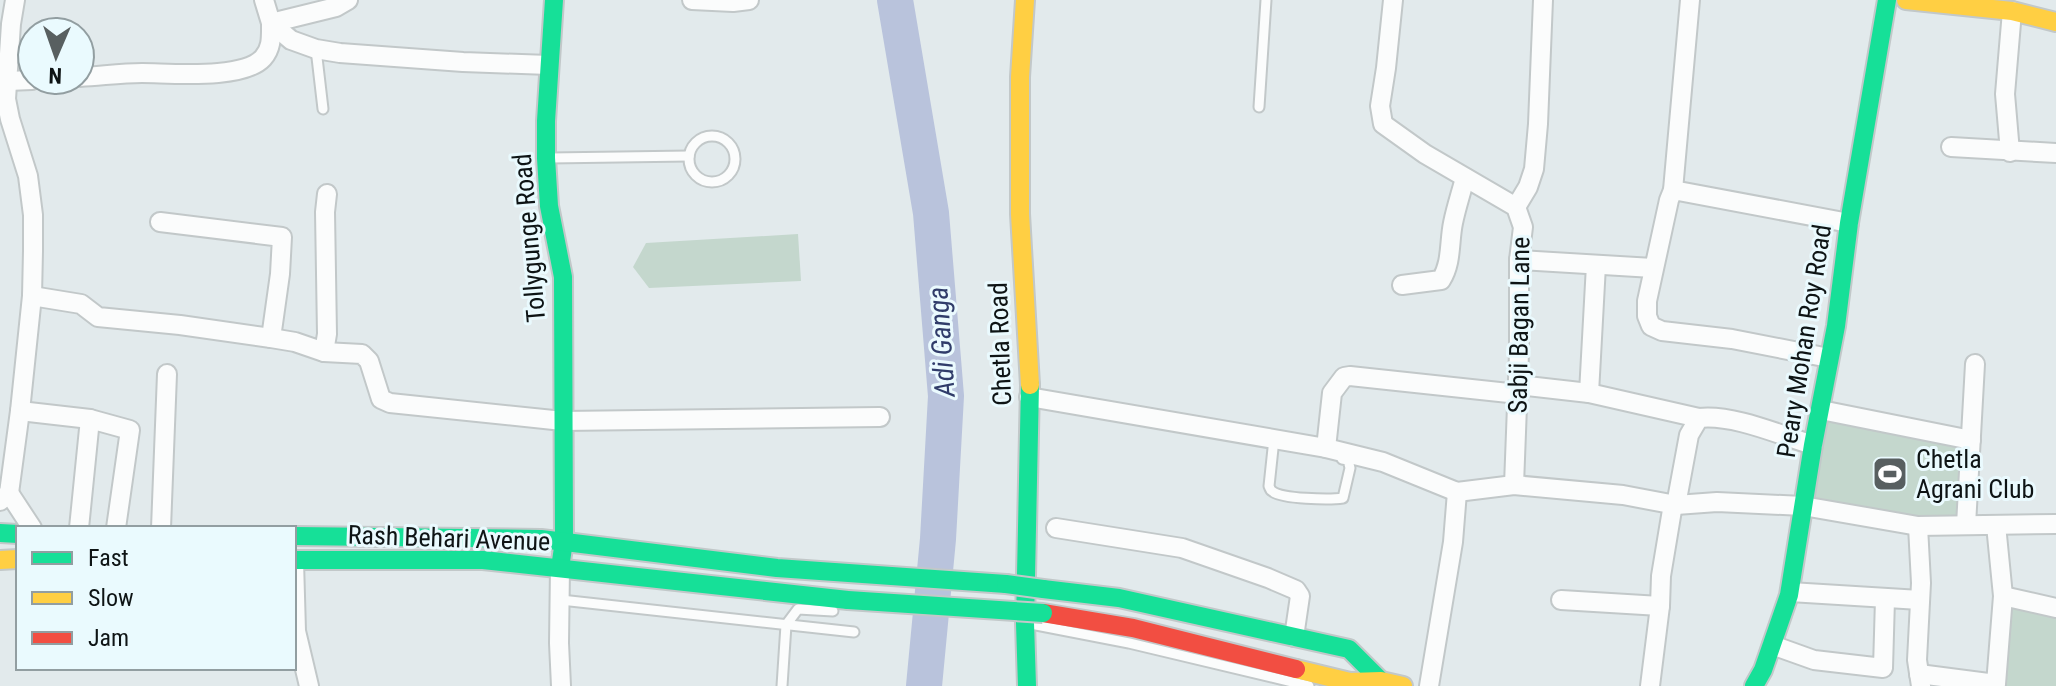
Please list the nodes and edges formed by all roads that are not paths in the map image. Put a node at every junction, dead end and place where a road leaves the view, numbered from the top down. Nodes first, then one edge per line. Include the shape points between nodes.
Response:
1 (15, 0) edge
2 (264, 0) edge
3 (348, 0) edge
4 (554, 0) edge
5 (692, 0) edge
6 (749, 0) edge
7 (1025, 0) edge
8 (1266, 0) edge
9 (1393, 0) edge
10 (1543, 0) edge
11 (1690, 0) edge
12 (1887, 0) edge
13 (1906, 0) edge
14 (2000, 7) edge
15 (2049, 14) edge
16 (271, 23) junction
17 (316, 49) junction
18 (549, 65) junction
19 (96, 76) edge
20 (8, 81) junction
21 (16, 81) edge
22 (1259, 107) dead end
23 (323, 109) dead end
24 (1951, 147) dead end
25 (2010, 152) junction
26 (2056, 153) edge
27 (689, 156) junction
28 (546, 158) junction
29 (1465, 178) junction
30 (1673, 190) junction
31 (327, 194) dead end
32 (1516, 207) junction
33 (160, 222) dead end
34 (1849, 223) junction
35 (1519, 260) junction
36 (1596, 265) junction
37 (1653, 268) junction
38 (1402, 285) dead end
39 (32, 296) junction
40 (271, 338) junction
41 (324, 352) junction
42 (1829, 358) junction
43 (1975, 364) dead end
44 (167, 374) dead end
45 (1518, 390) junction
46 (1589, 393) junction
47 (1029, 397) junction
48 (1821, 410) junction
49 (20, 411) junction
50 (880, 417) dead end
51 (1699, 418) junction
52 (90, 419) junction
53 (563, 421) junction
54 (1971, 440) junction
55 (1274, 443) junction
56 (1813, 445) junction
57 (1326, 448) junction
58 (1514, 485) junction
59 (1457, 492) junction
60 (4, 497) edge
61 (1674, 505) junction
62 (1803, 506) junction
63 (2056, 524) edge
64 (1966, 525) junction
65 (1996, 525) junction
66 (30, 526) edge
67 (79, 526) edge
68 (116, 526) edge
69 (161, 526) edge
70 (1918, 526) junction
71 (1056, 528) dead end
72 (296, 536) edge
73 (564, 541) junction
74 (296, 560) edge
75 (560, 568) junction
76 (1790, 592) junction
77 (2003, 596) junction
78 (1885, 599) junction
79 (561, 600) junction
80 (1561, 600) dead end
81 (1920, 600) junction
82 (845, 606) junction
83 (1660, 606) junction
84 (2056, 608) edge
85 (1017, 622) junction
86 (786, 625) junction
87 (296, 631) edge
88 (854, 632) dead end
89 (1294, 637) junction
90 (1772, 645) junction
91 (1920, 680) edge
92 (1376, 684) edge
93 (309, 686) edge
94 (561, 686) edge
95 (782, 686) edge
96 (1027, 686) edge
97 (1309, 686) edge
98 (1403, 686) edge
99 (1429, 686) edge
100 (1650, 686) edge
101 (1754, 686) edge

1 - 20 street
2 - 16 street
3 - 16 street
4 - 18 main road, Tollygunge Road
5 - 6 street
7 - 47 main road, Chetla Road via 1020,214
8 - 22 lane
9 - 29 street, Sabji Bagan Lane via 1380,106 1383,124
10 - 32 street via 1534,169
11 - 30 street
12 - 34 main road, Peary Mohan Roy Road
13 - 14 main road
14 - 15 main road
14 - 25 street
16 - 17 street via 291,40
16 - 19 street via 271,47 248,68
17 - 18 street
17 - 23 lane
18 - 28 main road, Tollygunge Road
20 - 21 street
20 - 39 street via 6,99 33,215
24 - 25 street
25 - 26 street
27 - 27 lane via 697,176 710,181 724,178 735,160 730,145 718,136 696,142
27 - 28 lane
28 - 53 main road, Tollygunge Road via 563,277
29 - 32 street, Sabji Bagan Lane
29 - 38 street via 1443,278
30 - 34 street
30 - 37 street
31 - 41 street
32 - 35 street, Sabji Bagan Lane via 1523,227
33 - 40 street via 282,237
34 - 42 main road, Peary Mohan Roy Road
35 - 36 street
35 - 45 street, Sabji Bagan Lane
36 - 37 street
36 - 46 street
37 - 42 street via 1647,301 1651,326
39 - 40 street via 81,304 98,317
39 - 49 street
40 - 41 street
41 - 53 street via 362,354 381,399 390,403
42 - 48 main road, Peary Mohan Roy Road
43 - 54 street
44 - 69 street
45 - 46 street
45 - 57 street via 1344,377 1332,393
45 - 58 street, Sabji Bagan Lane
46 - 51 street
47 - 55 street
47 - 85 main road, Chetla Road
48 - 54 street
48 - 56 main road, Peary Mohan Roy Road
49 - 52 street
49 - 60 street
50 - 53 street
51 - 56 street via 1732,420
51 - 61 street via 1689,435
52 - 67 street
52 - 68 street via 130,430
53 - 73 main road, Tollygunge Road
54 - 64 street
55 - 55 lane via 1269,486 1273,492 1343,498 1348,460
55 - 57 street
56 - 62 main road, Peary Mohan Roy Road
57 - 59 street via 1383,462
58 - 59 street
58 - 61 street
59 - 99 street
60 - 66 street
61 - 62 street
61 - 83 street
62 - 70 street
62 - 76 main road, Peary Mohan Roy Road
63 - 65 street
64 - 65 street
64 - 70 street
65 - 77 street
70 - 81 street
71 - 89 street via 1182,548 1296,590 1300,596
72 - 73 main road
73 - 75 main road, Tollygunge Road
73 - 89 main road, bridge via 777,568 1006,584 1119,598
74 - 75 main road, Rash Behari Avenue via 483,560
75 - 79 street
75 - 82 main road, Rash Behari Avenue
76 - 78 street
76 - 90 main road, Peary Mohan Roy Road
77 - 84 street
77 - 91 street via 1996,684
78 - 81 street
78 - 90 street via 1883,668 1814,660
79 - 86 lane
79 - 94 street
80 - 83 street
81 - 91 street
82 - 86 lane via 798,609
82 - 92 main road, Rash Behari Avenue, bridge via 1043,613 1133,628
83 - 100 street
85 - 96 main road, Chetla Road
85 - 97 lane
86 - 88 lane
86 - 95 lane
87 - 93 street
89 - 92 main road via 1349,649
90 - 101 main road, Peary Mohan Roy Road
92 - 98 main road, Rash Behari Avenue

